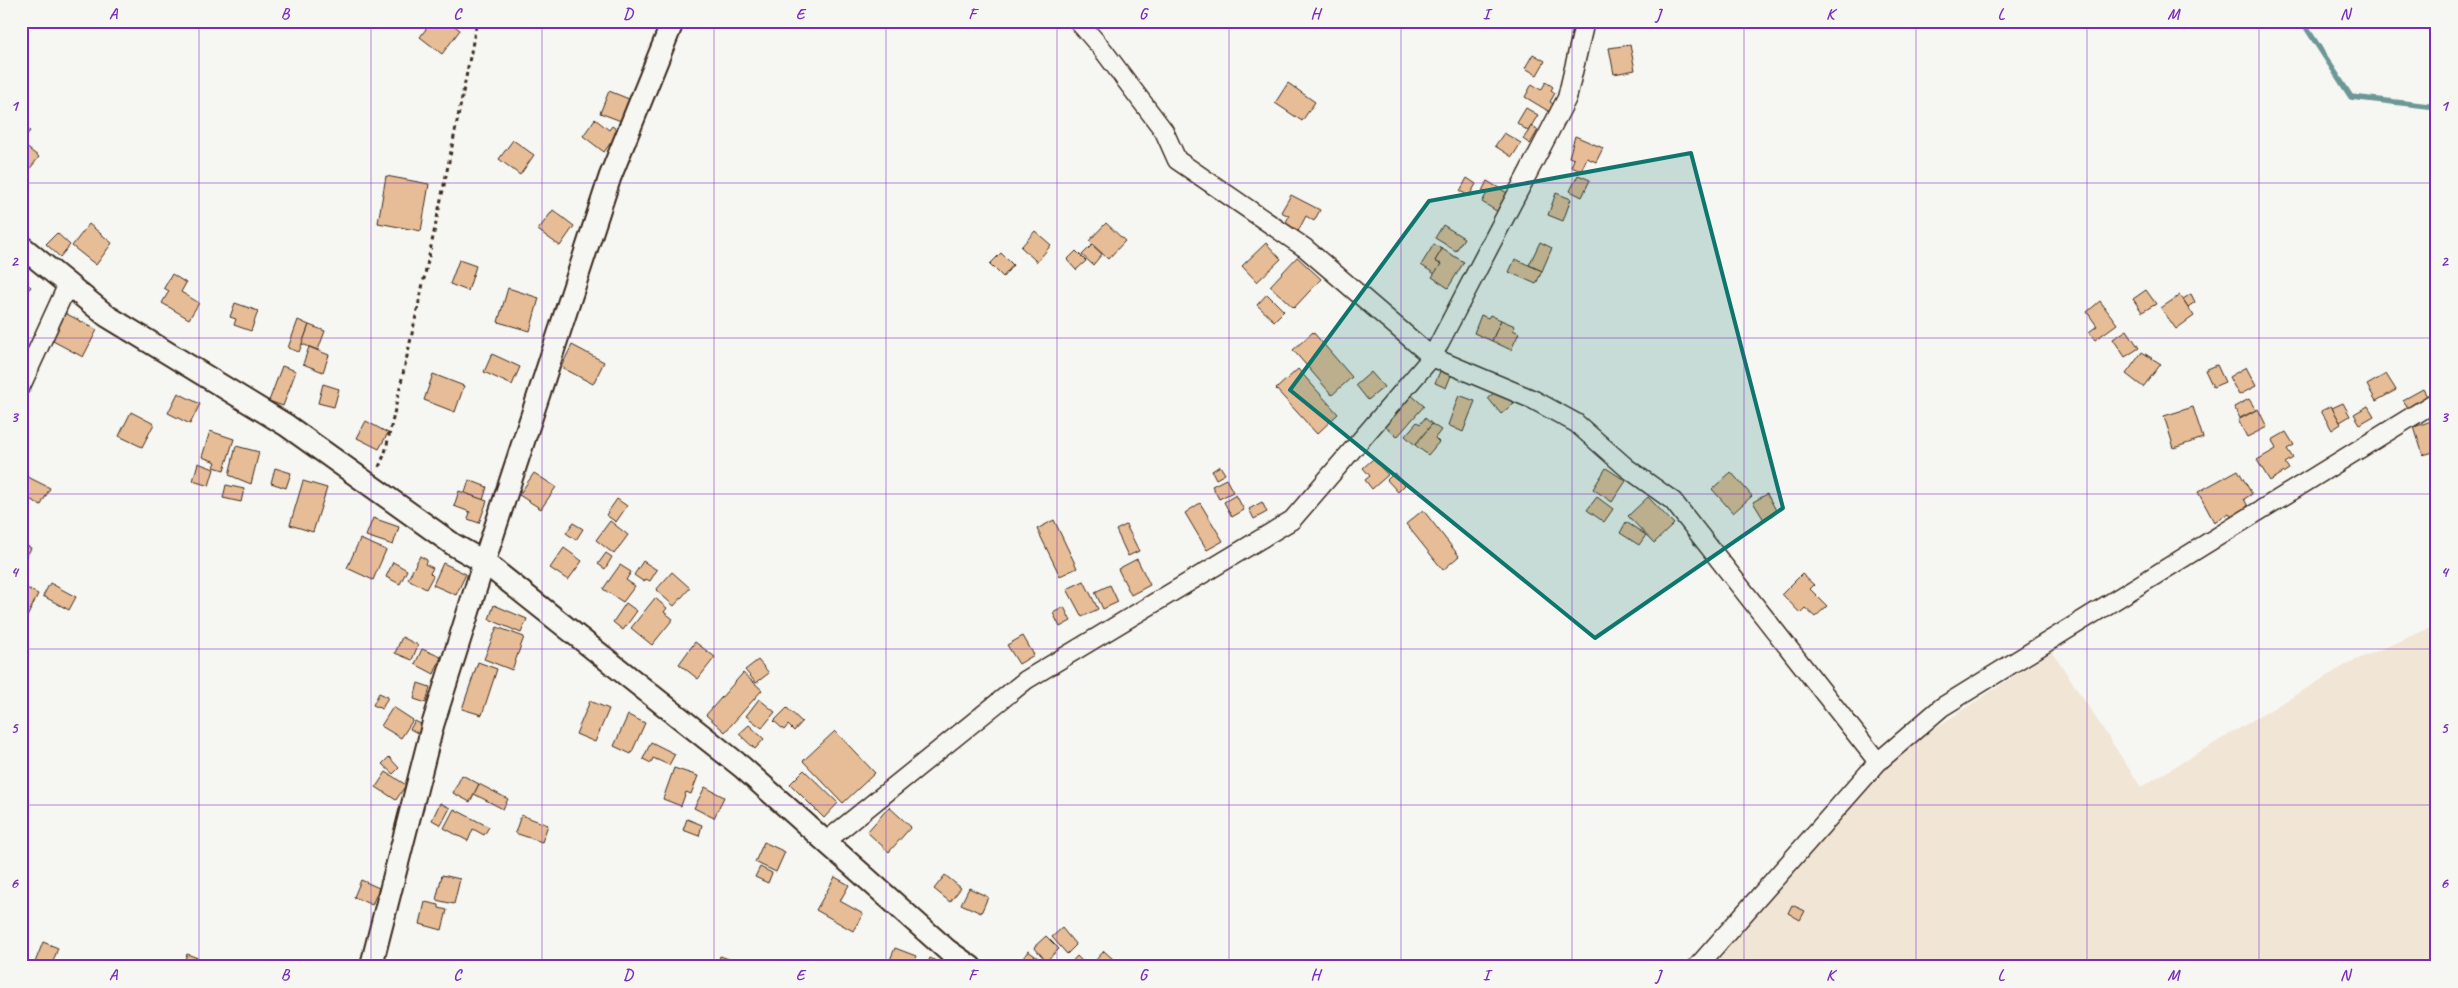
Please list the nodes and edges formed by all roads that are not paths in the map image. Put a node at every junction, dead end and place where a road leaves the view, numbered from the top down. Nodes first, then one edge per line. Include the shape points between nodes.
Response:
1 (673, 21) edge
2 (1078, 21) edge
3 (1585, 21) edge
4 (21, 246) edge
5 (68, 284) junction
6 (1432, 357) junction
7 (21, 386) edge
8 (2437, 401) edge
9 (484, 562) junction
10 (1878, 762) junction
11 (825, 842) junction
12 (371, 967) edge
13 (971, 967) edge
14 (1698, 967) edge

1 - 9 street via 610,177
2 - 6 street via 1164,131 1177,160 1305,248
3 - 6 street via 1567,98
4 - 5 street
5 - 7 street
5 - 9 street via 107,316 286,425 454,545
6 - 10 street via 1534,400 1576,424 1627,468 1673,501
6 - 11 street via 1292,520 1026,680
8 - 10 street via 1942,707
9 - 11 street via 742,767
9 - 12 street via 433,724
10 - 14 street
11 - 13 street via 947,950

